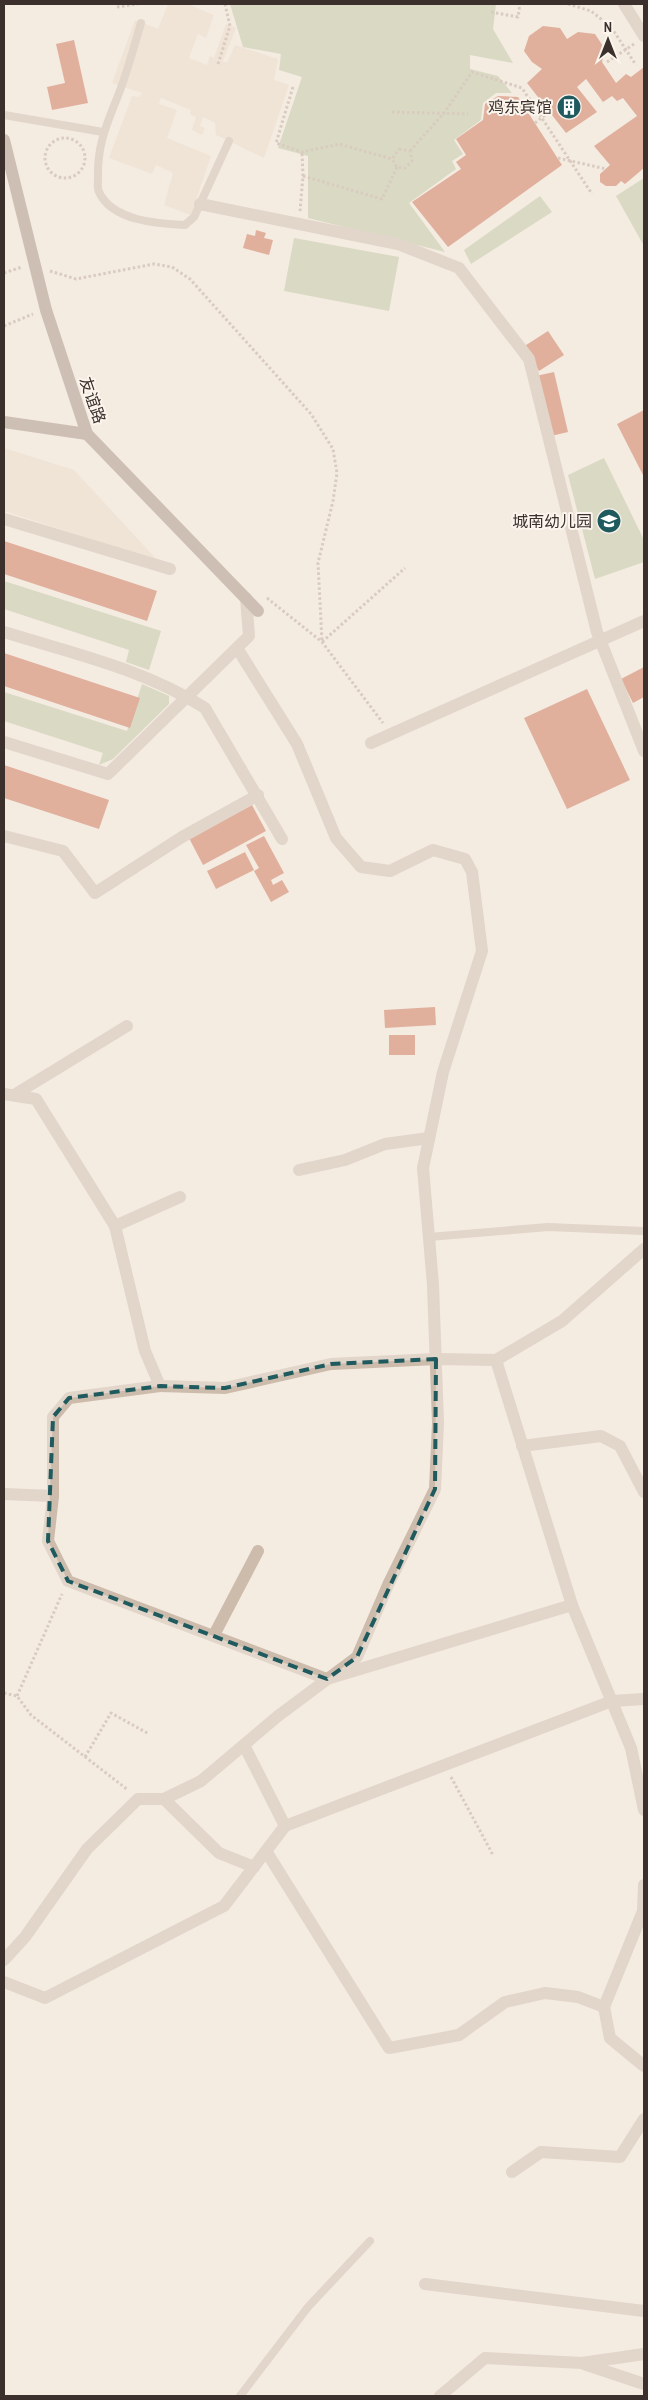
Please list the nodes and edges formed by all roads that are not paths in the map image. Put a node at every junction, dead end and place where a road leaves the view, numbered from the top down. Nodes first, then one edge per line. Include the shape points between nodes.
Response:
1 (624, 4) edge
2 (142, 22) dead end
3 (641, 38) edge
4 (4, 115) edge
5 (103, 132) junction
6 (4, 140) edge
7 (228, 141) dead end
8 (200, 204) junction
9 (4, 422) edge
10 (87, 434) junction
11 (4, 519) edge
12 (170, 569) dead end
13 (242, 594) junction
14 (258, 611) dead end
15 (644, 621) edge
16 (4, 632) edge
17 (600, 641) junction
18 (237, 648) junction
19 (186, 696) junction
20 (4, 742) edge
21 (371, 743) dead end
22 (644, 750) edge
23 (258, 795) junction
24 (4, 836) edge
25 (282, 839) dead end
26 (127, 1026) dead end
27 (9, 1094) edge
28 (430, 1138) junction
29 (299, 1170) dead end
30 (180, 1197) dead end
31 (115, 1226) junction
32 (644, 1231) edge
33 (429, 1237) junction
34 (644, 1249) edge
35 (436, 1359) junction
36 (496, 1360) junction
37 (160, 1386) junction
38 (522, 1446) junction
39 (644, 1492) edge
40 (4, 1494) edge
41 (53, 1496) junction
42 (258, 1550) dead end
43 (572, 1605) junction
44 (214, 1634) junction
45 (327, 1679) junction
46 (644, 1699) edge
47 (612, 1701) junction
48 (244, 1745) junction
49 (164, 1799) junction
50 (644, 1810) edge
51 (285, 1826) junction
52 (266, 1851) junction
53 (254, 1867) junction
54 (644, 1885) edge
55 (4, 1960) edge
56 (4, 1982) edge
57 (604, 2007) junction
58 (644, 2066) edge
59 (644, 2119) edge
60 (512, 2172) dead end
61 (370, 2242) dead end
62 (425, 2284) dead end
63 (644, 2310) edge
64 (644, 2354) edge
65 (582, 2363) junction
66 (644, 2384) edge
67 (240, 2396) edge
68 (440, 2396) edge

1 - 3 street
2 - 5 lane via 122,86
4 - 5 lane
5 - 8 lane via 98,191 107,204 117,211 152,223 185,225 194,217
6 - 10 street, 友谊路 via 46,310
7 - 8 lane
8 - 17 street via 398,244 459,268 529,359
9 - 10 street
10 - 13 street, 友谊路
11 - 12 street
13 - 14 street, 友谊路
13 - 18 street via 249,636
15 - 17 street
16 - 19 street via 147,676
17 - 21 street
17 - 22 street
18 - 19 street
18 - 28 street via 297,744 336,838 361,867 390,871 434,850 465,859 472,872 482,951 443,1072
19 - 20 street via 108,774
19 - 23 street via 205,708
23 - 24 street via 182,837 95,893 63,850
23 - 25 street
26 - 27 street
27 - 31 street via 36,1099
28 - 29 street via 385,1144 345,1160
28 - 33 street via 423,1168
30 - 31 street
31 - 37 street via 145,1351
32 - 33 lane via 548,1228
33 - 35 street
34 - 36 street via 562,1321
35 - 36 street
35 - 37 street via 332,1364 225,1388
35 - 45 street via 435,1489 357,1656
36 - 38 street
37 - 41 street via 69,1398 53,1417
38 - 39 street via 601,1436 620,1446
38 - 43 street
40 - 41 street
41 - 44 street via 48,1541 68,1581
42 - 44 street
43 - 45 street
43 - 47 street
44 - 45 street
45 - 48 street
46 - 47 street
47 - 50 street via 631,1748
47 - 51 street
48 - 49 street via 201,1781
48 - 51 street
49 - 53 street via 219,1853
49 - 55 street via 138,1799 86,1848 25,1937
51 - 52 street
52 - 53 street
52 - 57 street via 389,2048 459,2035 505,2002 545,1993 578,1997
53 - 56 street via 224,1906 45,1998
54 - 57 street via 643,1911
57 - 58 street via 610,2038
59 - 60 street via 620,2158 541,2152
61 - 67 lane via 308,2307
62 - 63 street
64 - 65 street
65 - 66 street
65 - 68 street via 485,2358

